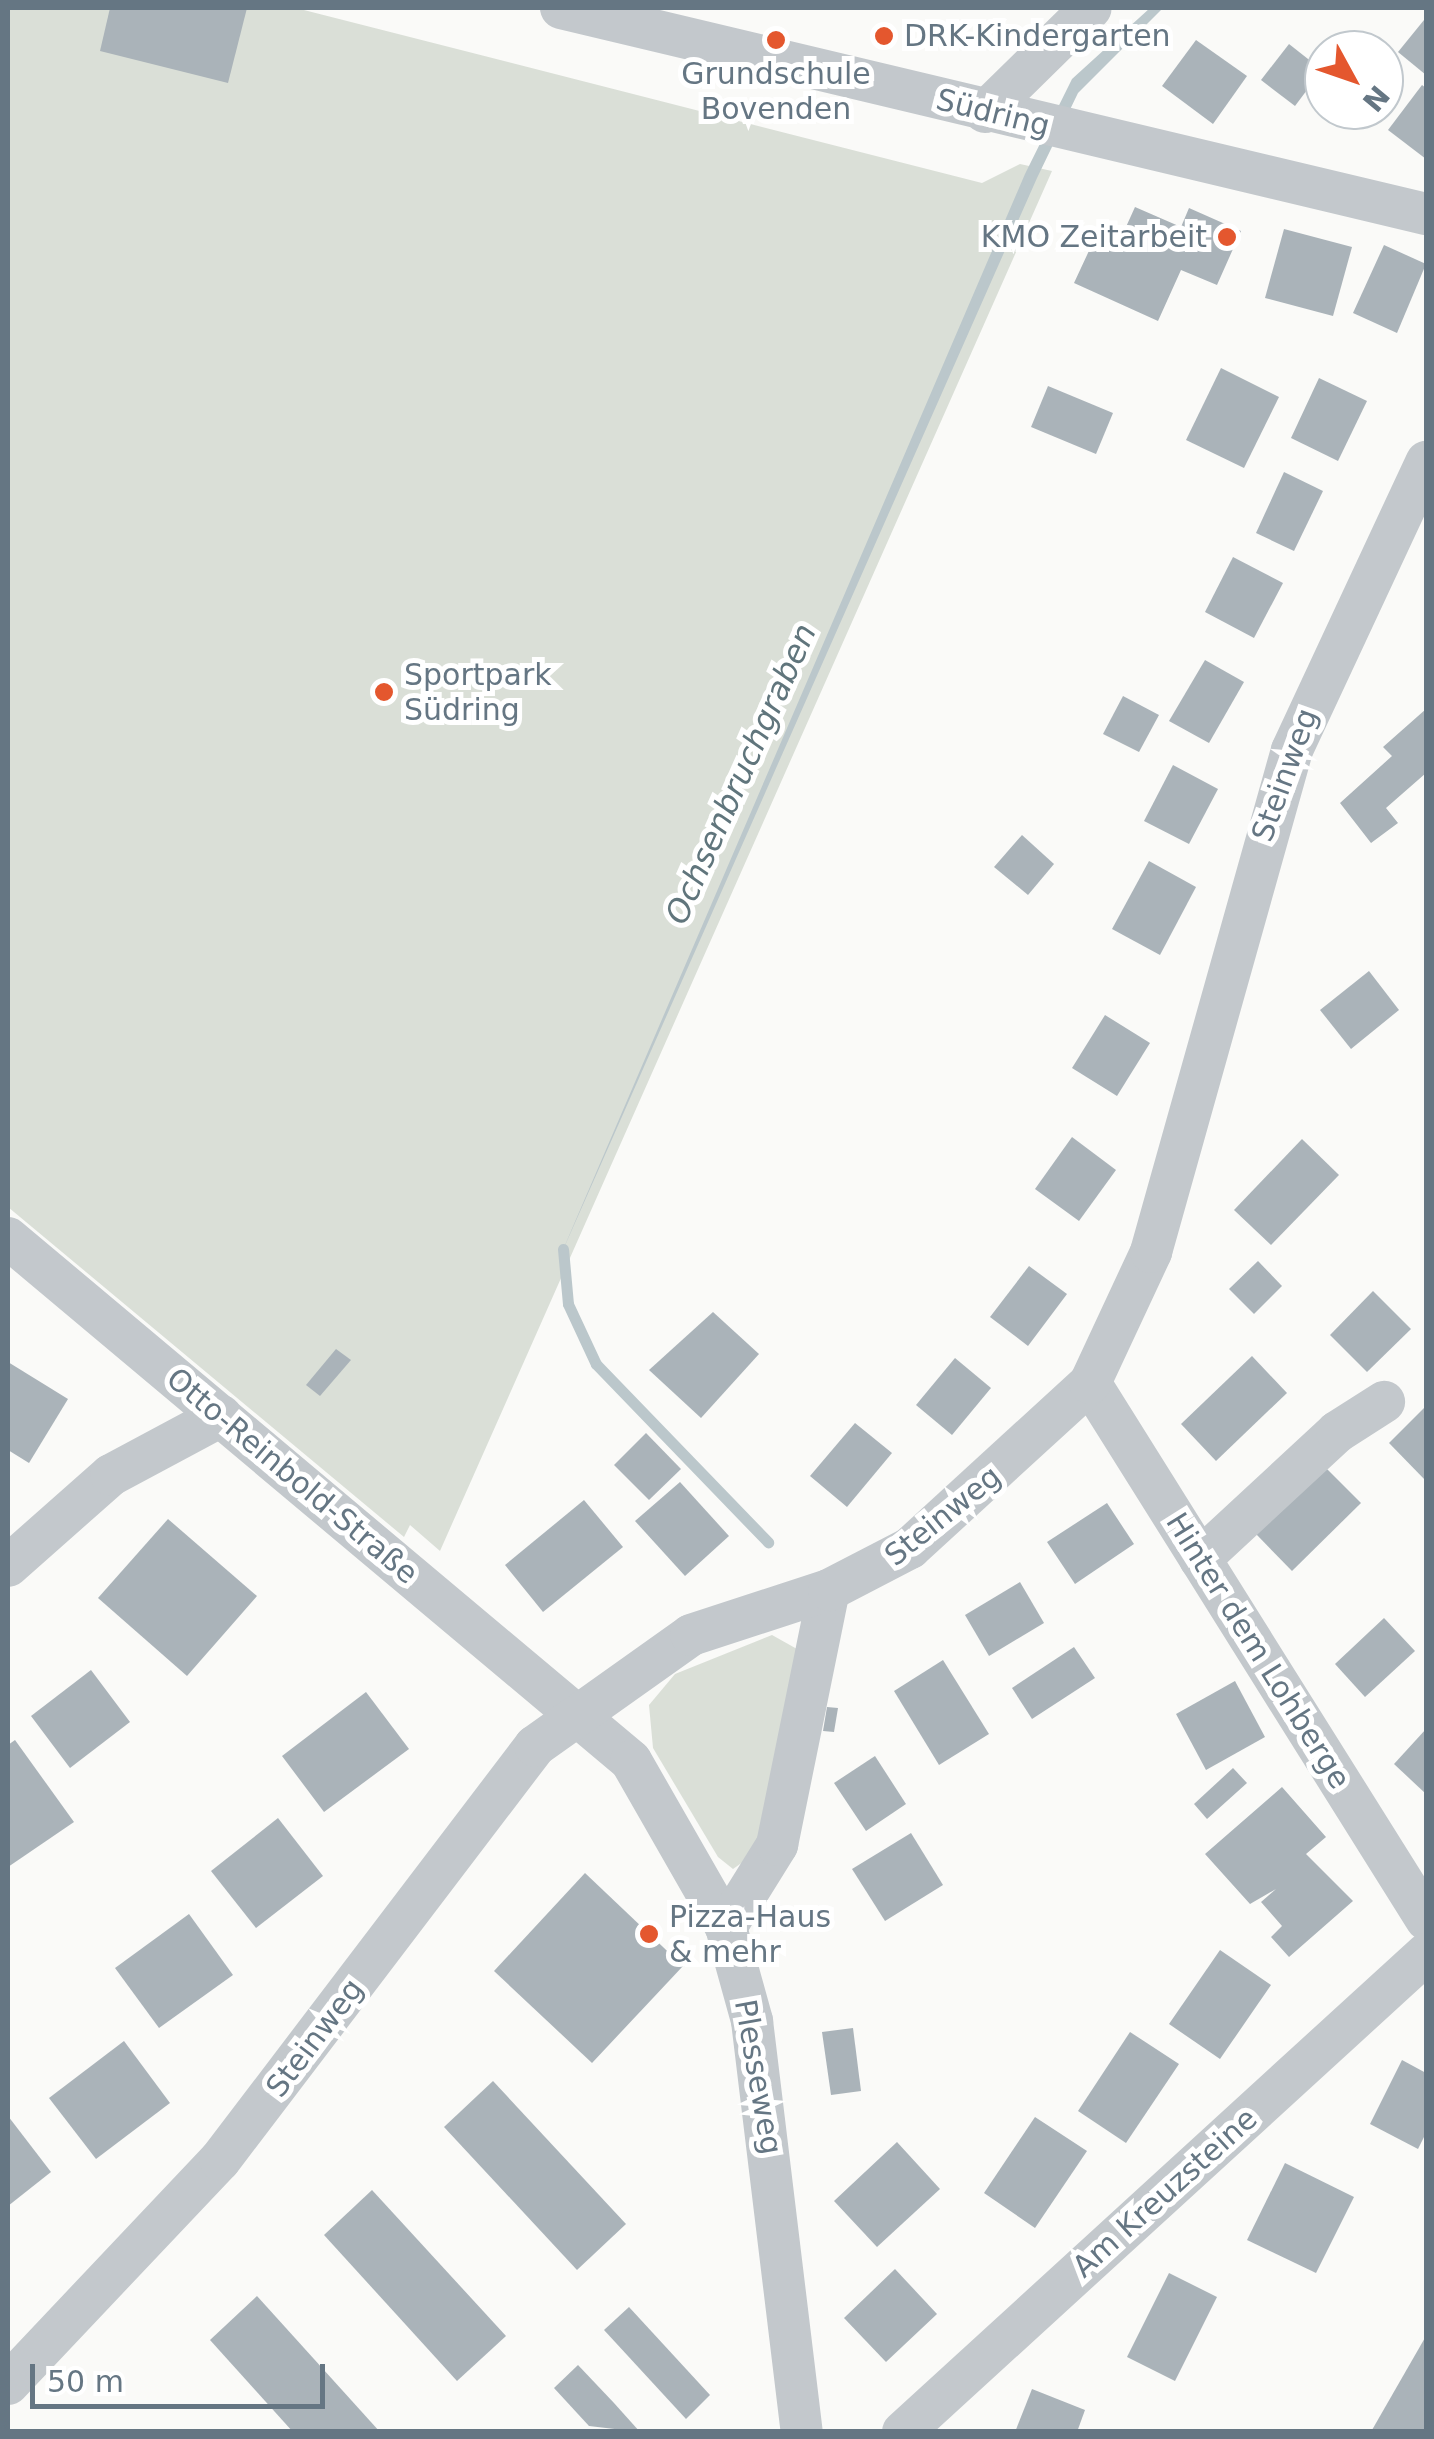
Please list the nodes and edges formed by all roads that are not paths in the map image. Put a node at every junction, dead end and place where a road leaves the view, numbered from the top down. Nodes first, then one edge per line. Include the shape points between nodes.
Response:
1 (560, 8) edge
2 (1091, 8) edge
3 (985, 112) junction
4 (1426, 214) edge
5 (1426, 462) edge
6 (8, 1238) edge
7 (1090, 1383) junction
8 (1384, 1402) dead end
9 (221, 1416) junction
10 (1200, 1559) junction
11 (8, 1566) edge
12 (829, 1590) junction
13 (576, 1714) junction
14 (1426, 1919) edge
15 (726, 1927) junction
16 (1426, 1954) edge
17 (8, 2384) edge
18 (802, 2432) edge
19 (903, 2432) edge

1 - 3 street, Südring
2 - 3 street
3 - 4 street, Südring
5 - 7 street, Steinweg via 1292,750 1255,858 1156,1235 1128,1314
6 - 9 street, Otto-Reinbold-Straße
7 - 10 street, Hinter dem Lohberge
7 - 12 street, Steinweg via 942,1523 871,1572
8 - 10 street via 1337,1432
9 - 11 street via 112,1474
9 - 13 street, Otto-Reinbold-Straße
10 - 14 street, Hinter dem Lohberge
12 - 13 street, Steinweg via 691,1635
12 - 15 street via 777,1845
13 - 15 street, Plesseweg via 631,1761
13 - 17 street, Steinweg via 492,1795 220,2160
15 - 18 street, Plesseweg via 766,2094
16 - 19 street, Am Kreuzsteine

